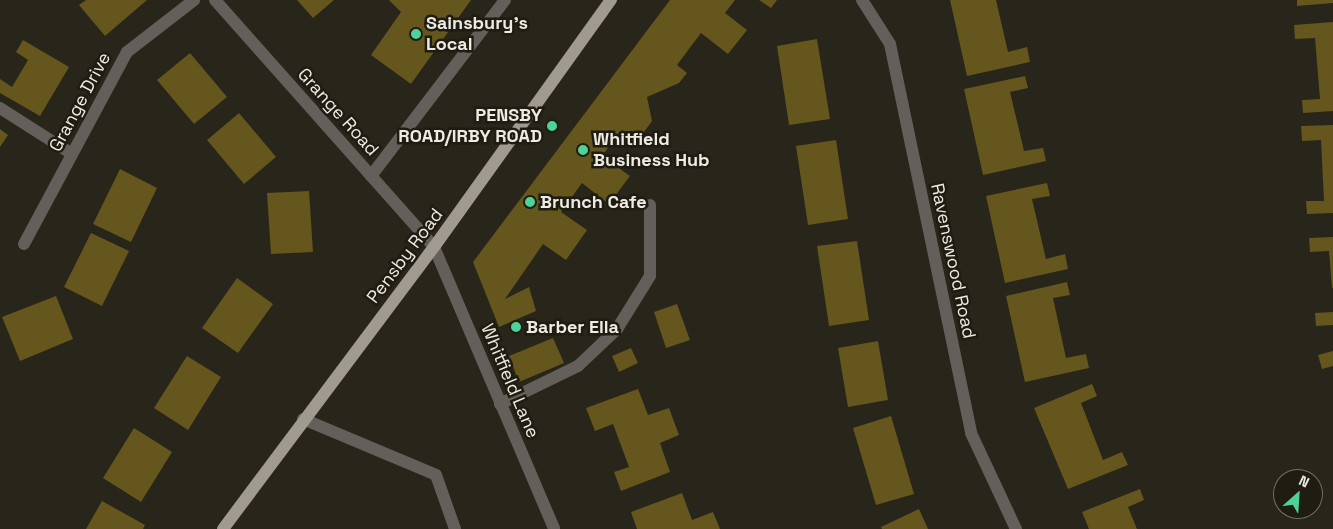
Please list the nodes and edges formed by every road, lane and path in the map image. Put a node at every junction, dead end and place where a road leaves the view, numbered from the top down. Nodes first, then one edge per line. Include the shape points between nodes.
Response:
1 (194, 0) edge
2 (215, 0) edge
3 (504, 0) edge
4 (611, 0) edge
5 (862, 0) edge
6 (0, 108) edge
7 (72, 154) junction
8 (371, 176) junction
9 (650, 205) dead end
10 (24, 244) dead end
11 (434, 248) junction
12 (500, 404) junction
13 (303, 419) junction
14 (223, 529) edge
15 (455, 529) edge
16 (554, 529) edge
17 (1016, 529) edge

1 - 7 street, Grange Drive via 127,52
2 - 8 street, Grange Road
3 - 8 street
4 - 11 main road, Pensby Road
5 - 17 street, Ravenswood Road via 890,44 971,433
6 - 7 street
7 - 10 street, Grange Drive
8 - 11 street, Grange Road
9 - 12 street via 650,276 617,330 578,366
11 - 12 street, Whitfield Lane
11 - 13 main road, Pensby Road
12 - 16 street, Whitfield Lane
13 - 14 main road, Pensby Road
13 - 15 street via 436,475

